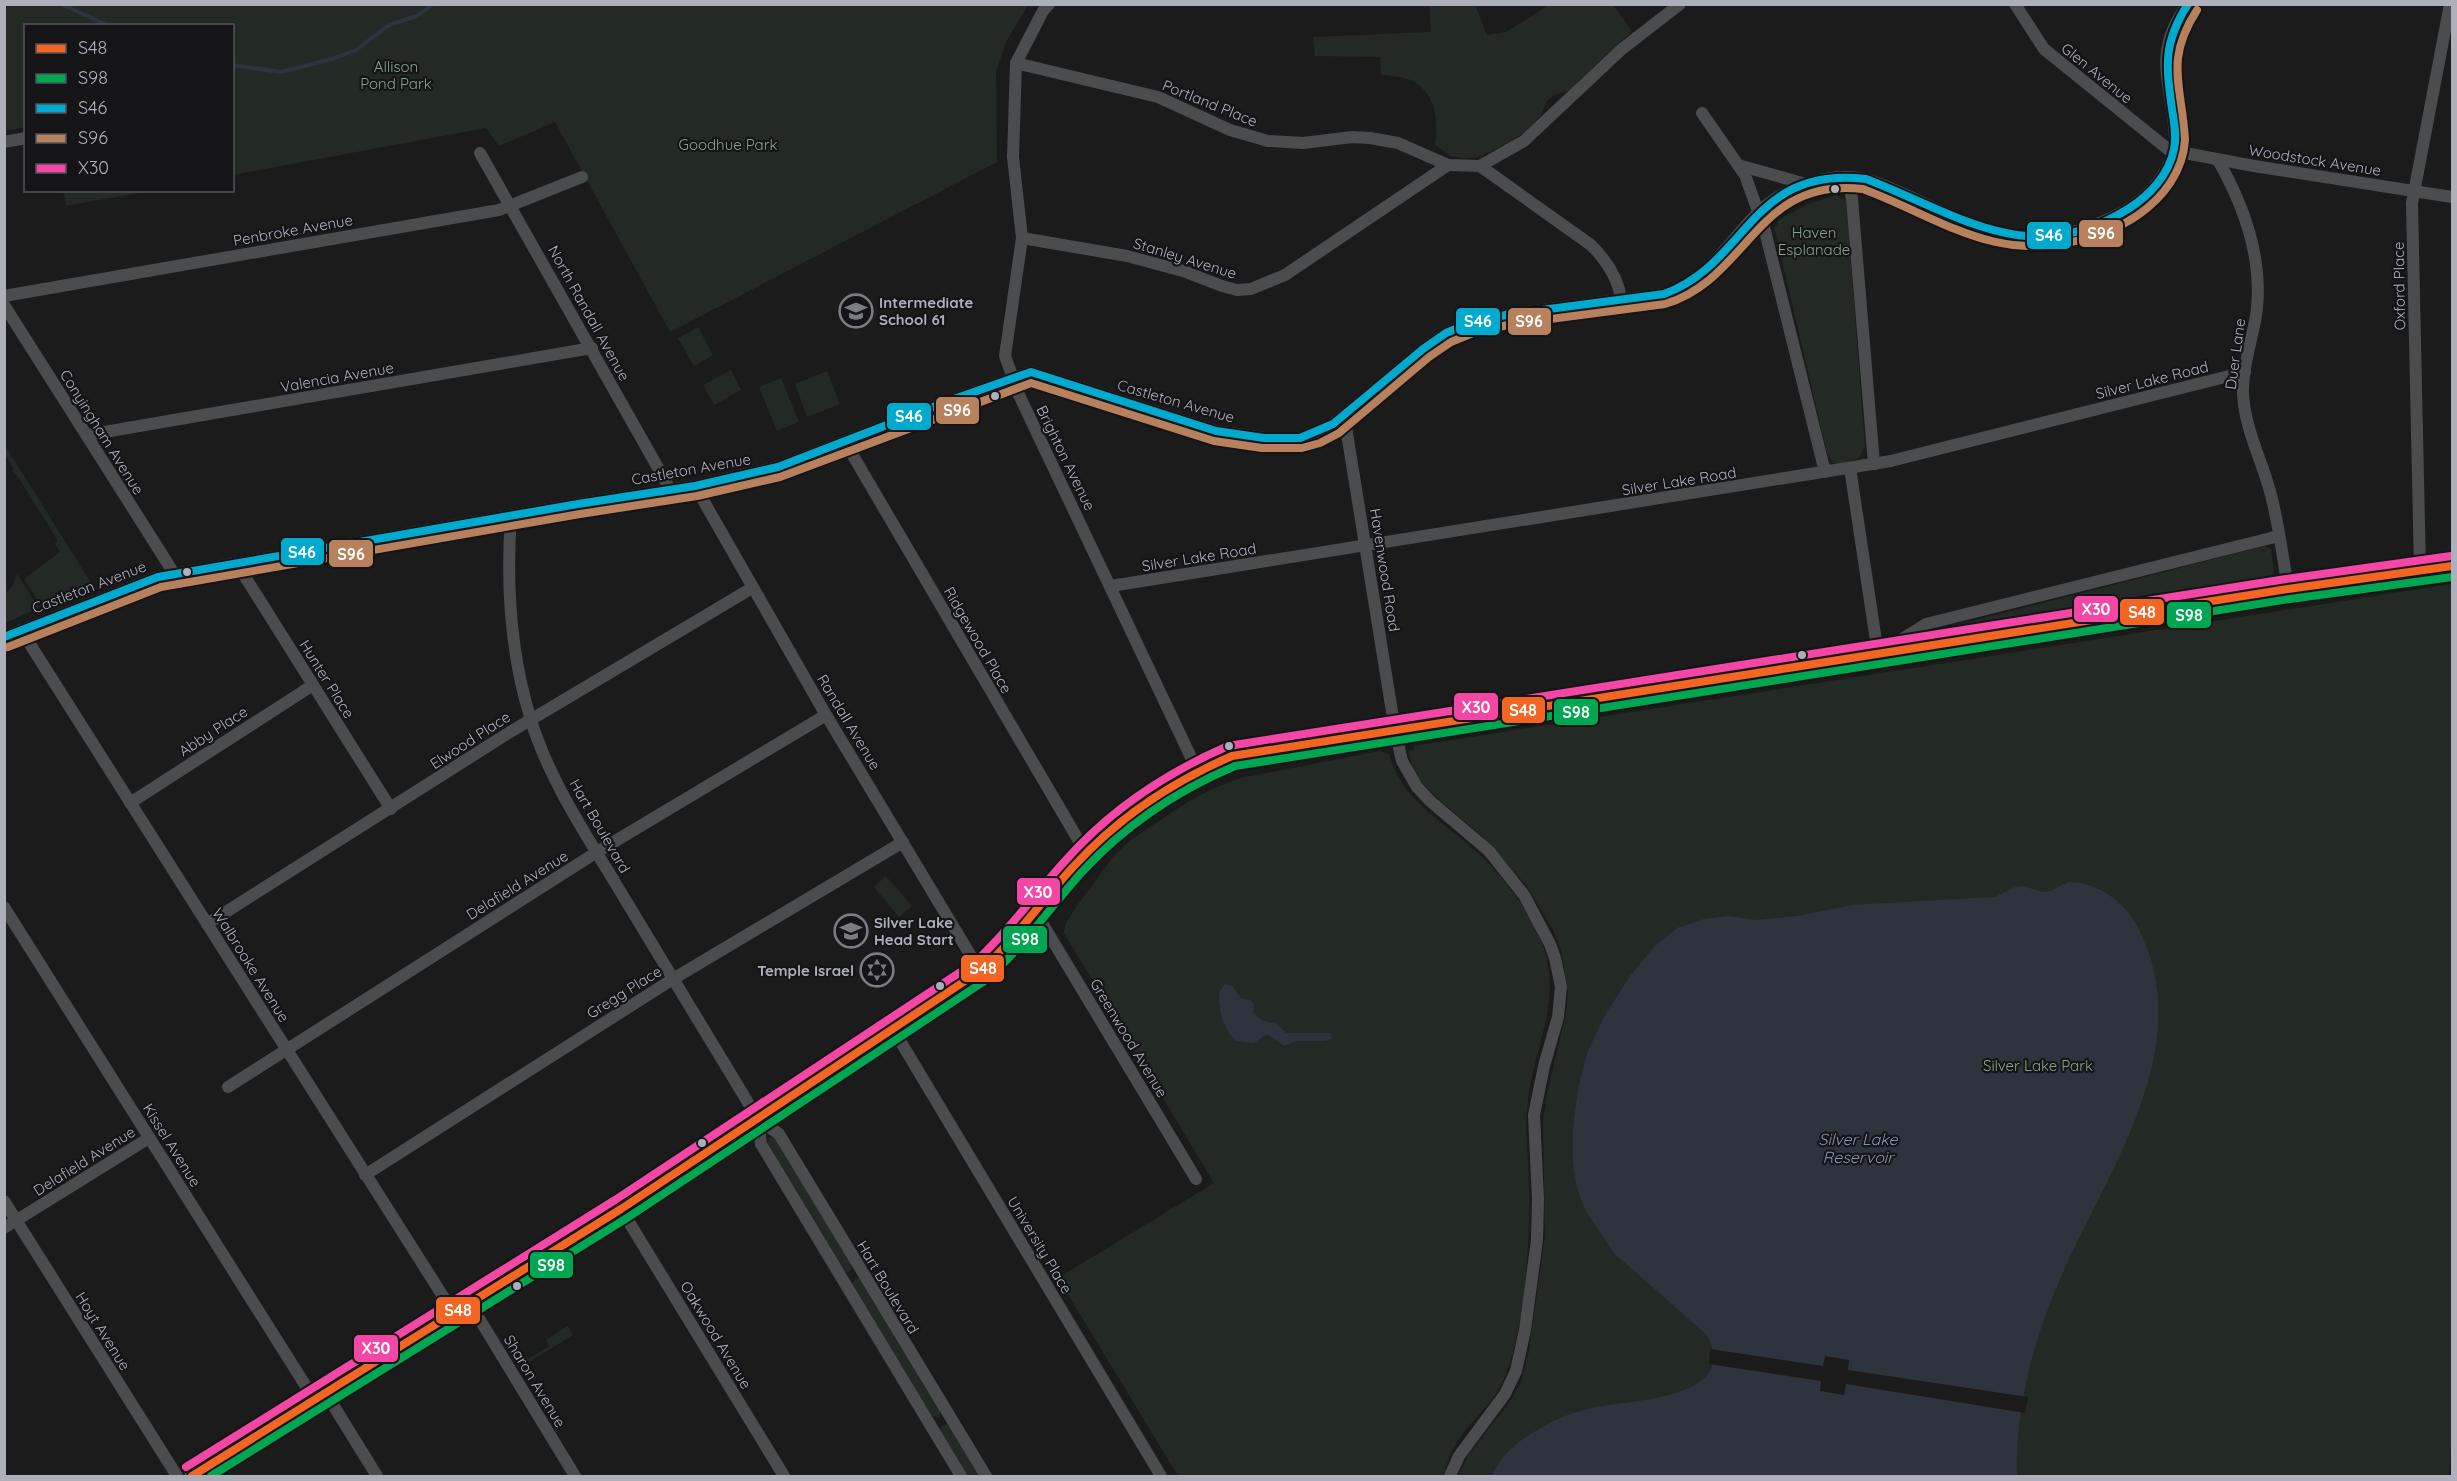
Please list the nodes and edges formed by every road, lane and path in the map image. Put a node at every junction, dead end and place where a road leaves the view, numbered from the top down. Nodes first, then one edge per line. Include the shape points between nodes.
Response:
1 (1050, 4) edge
2 (1680, 4) edge
3 (2015, 4) edge
4 (2188, 4) edge
5 (2450, 4) edge
6 (1016, 63) junction
7 (1702, 113) dead end
8 (24, 138) edge
9 (4, 142) edge
10 (2173, 152) junction
11 (480, 153) dead end
12 (2218, 159) junction
13 (1448, 165) junction
14 (1738, 165) junction
15 (1480, 166) junction
16 (582, 177) dead end
17 (1848, 177) junction
18 (1806, 184) junction
19 (2414, 191) junction
20 (2452, 197) edge
21 (511, 205) junction
22 (1758, 212) junction
23 (1022, 238) junction
24 (4, 296) edge
25 (1621, 299) junction
26 (4, 305) edge
27 (592, 348) junction
28 (2245, 372) junction
29 (1012, 378) junction
30 (1344, 415) junction
31 (87, 435) junction
32 (845, 442) junction
33 (1874, 464) junction
34 (1850, 468) junction
35 (1825, 472) junction
36 (695, 486) junction
37 (670, 489) junction
38 (511, 516) junction
39 (2279, 536) junction
40 (1366, 546) junction
41 (237, 564) junction
42 (2452, 566) edge
43 (2420, 570) junction
44 (175, 575) junction
45 (1111, 586) junction
46 (752, 588) junction
47 (2288, 589) junction
48 (21, 630) junction
49 (4, 637) edge
50 (1878, 654) junction
51 (313, 685) junction
52 (826, 715) junction
53 (530, 720) junction
54 (1395, 730) junction
55 (1197, 770) junction
56 (130, 803) junction
57 (391, 809) junction
58 (903, 842) junction
59 (597, 852) junction
60 (1086, 852) junction
61 (4, 907) edge
62 (1036, 913) junction
63 (207, 924) junction
64 (980, 971) junction
65 (673, 979) junction
66 (893, 1029) junction
67 (286, 1049) junction
68 (228, 1086) dead end
69 (758, 1119) junction
70 (149, 1138) junction
71 (365, 1175) junction
72 (1196, 1179) dead end
73 (4, 1201) edge
74 (621, 1209) junction
75 (16, 1220) junction
76 (4, 1228) edge
77 (462, 1310) junction
78 (320, 1396) junction
79 (177, 1476) edge
80 (192, 1476) edge
81 (377, 1476) edge
82 (575, 1476) edge
83 (784, 1476) edge
84 (961, 1476) edge
85 (986, 1476) edge
86 (1161, 1476) edge
87 (1450, 1476) edge

1 - 6 street, Brighton Avenue
2 - 15 street via 1622,49 1524,141
3 - 10 street, Glen Avenue via 2044,50
4 - 10 street via 2171,32 2166,59
5 - 19 street, Oxford Place
6 - 13 street, Portland Place via 1158,97 1230,130 1268,141 1370,138 1398,143
6 - 23 street, Brighton Avenue via 1013,157
7 - 14 street
8 - 9 street
10 - 12 street, Woodstock Avenue
10 - 17 street, Castleton Avenue via 2158,180 2133,205 2083,229 2038,238 2015,238 1989,231 1870,180
11 - 21 street, North Randall Avenue
12 - 19 street, Woodstock Avenue
12 - 28 street, Duer Lane via 2255,254 2257,307
13 - 15 street, Portland Place
13 - 23 street, Stanley Avenue via 1285,275 1251,289 1237,290 1127,256
14 - 18 street
14 - 22 street
15 - 25 street via 1591,245 1605,260
16 - 21 street, Penbroke Avenue
17 - 18 street, Castleton Avenue
17 - 33 street
18 - 22 street, Castleton Avenue
19 - 20 street, Woodstock Avenue
19 - 43 street, Oxford Place
21 - 24 street, Penbroke Avenue
21 - 27 street, North Randall Avenue
22 - 25 street, Castleton Avenue via 1689,284 1664,294
22 - 35 street
23 - 29 street, Brighton Avenue via 1005,356
25 - 30 street, Castleton Avenue via 1503,315 1462,326 1423,349
26 - 31 street, Conyingham Avenue
27 - 31 street, Valencia Avenue
27 - 37 street, North Randall Avenue
28 - 33 street, Silver Lake Road
28 - 39 street, Duer Lane via 2247,425 2270,493
29 - 30 street, Castleton Avenue via 1030,372 1228,434 1290,439 1326,429
29 - 32 street, Castleton Avenue
29 - 45 street, Brighton Avenue
30 - 40 street, Havenwood Road
31 - 44 street, Conyingham Avenue
32 - 36 street, Castleton Avenue via 778,467
32 - 60 street, Ridgewood Place
33 - 34 street, Silver Lake Road
34 - 35 street, Silver Lake Road
34 - 50 street
35 - 40 street, Silver Lake Road
36 - 37 street, Castleton Avenue
36 - 46 street, Randall Avenue
37 - 38 street, Castleton Avenue
38 - 41 street, Castleton Avenue
38 - 53 street, Hart Boulevard via 509,621
39 - 47 street, Duer Lane
39 - 50 street via 1926,624
40 - 45 street, Silver Lake Road
40 - 54 street, Havenwood Road
41 - 44 street, Castleton Avenue
41 - 51 street, Hunter Place
42 - 43 main road
43 - 47 main road
44 - 48 street, Castleton Avenue via 141,582
45 - 55 street, Brighton Avenue
46 - 52 street, Randall Avenue
46 - 53 street, Elwood Place
47 - 50 main road
48 - 49 street, Castleton Avenue
48 - 56 street, Walbrooke Avenue
50 - 54 main road
51 - 56 street, Abby Place
51 - 57 street, Hunter Place
52 - 58 street, Randall Avenue
52 - 59 street, Delafield Avenue
53 - 57 street, Elwood Place
53 - 59 street, Hart Boulevard via 559,786
54 - 55 main road via 1232,756
54 - 87 street, Havenwood Road via 1402,761 1417,787 1489,851 1524,895 1550,944 1561,987 1558,1017 1534,1115 1537,1240 1516,1371 1505,1394 1459,1456
55 - 60 main road via 1144,805
56 - 63 street, Walbrooke Avenue
57 - 63 street, Elwood Place
58 - 64 street, Randall Avenue
58 - 65 street, Gregg Place
59 - 65 street, Hart Boulevard
59 - 67 street, Delafield Avenue
60 - 62 main road
61 - 70 street, Kissel Avenue
62 - 64 main road
62 - 72 street, Greenwood Avenue
63 - 67 street, Walbrooke Avenue
64 - 66 main road
65 - 69 street, Hart Boulevard
65 - 71 street, Gregg Place
66 - 69 main road
66 - 86 street, University Place
67 - 68 street, Delafield Avenue
67 - 71 street, Walbrooke Avenue
69 - 74 main road
69 - 84 street, Hart Boulevard via 761,1144
69 - 85 street, Hart Boulevard via 779,1134
70 - 75 street, Delafield Avenue
70 - 78 street, Kissel Avenue
71 - 77 street, Walbrooke Avenue via 446,1301
73 - 75 street, Hoyt Avenue
74 - 77 main road
74 - 83 street, Oakwood Avenue
75 - 76 street, Delafield Avenue
75 - 79 street, Hoyt Avenue
77 - 78 main road
77 - 82 street, Sharon Avenue via 480,1320
78 - 80 main road
78 - 81 street, Kissel Avenue

